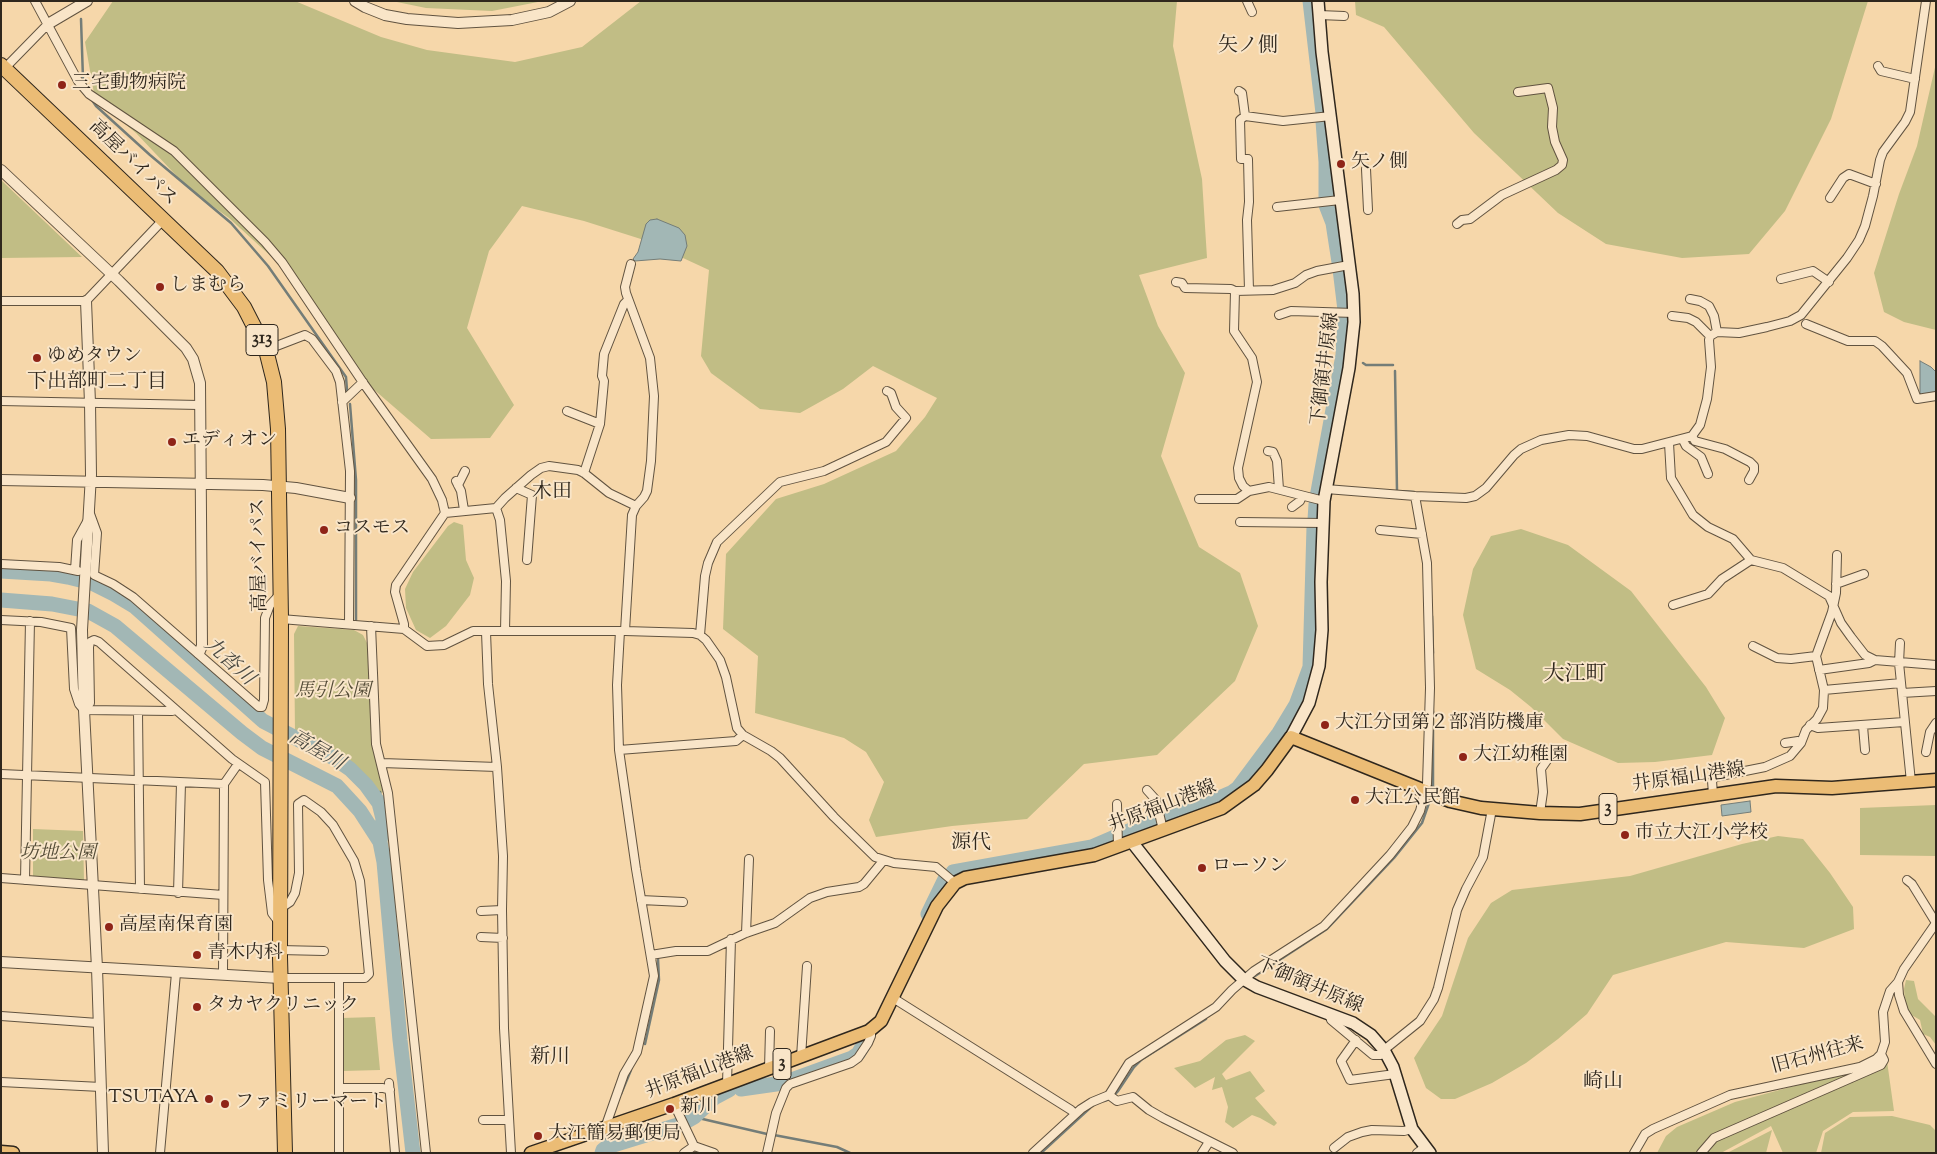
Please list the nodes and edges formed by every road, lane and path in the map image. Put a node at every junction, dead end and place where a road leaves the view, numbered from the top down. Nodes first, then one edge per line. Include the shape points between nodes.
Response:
1 (35, 1) edge
2 (87, 1) edge
3 (355, 1) edge
4 (570, 1) edge
5 (1247, 1) edge
6 (1318, 1) edge
7 (1926, 1) edge
8 (1252, 12) dead end
9 (1319, 14) junction
10 (1344, 16) dead end
11 (48, 24) junction
12 (1878, 66) dead end
13 (2, 68) edge
14 (1915, 79) junction
15 (1239, 91) dead end
16 (1518, 92) dead end
17 (1245, 116) junction
18 (1331, 116) junction
19 (1366, 169) dead end
20 (1, 170) edge
21 (1876, 184) junction
22 (1830, 198) dead end
23 (1340, 200) junction
24 (1277, 207) dead end
25 (1368, 210) dead end
26 (163, 220) junction
27 (1457, 224) dead end
28 (631, 264) dead end
29 (1349, 265) junction
30 (111, 274) junction
31 (1781, 279) dead end
32 (1176, 282) dead end
33 (1829, 282) junction
34 (1249, 290) junction
35 (1235, 291) junction
36 (628, 300) junction
37 (1690, 300) dead end
38 (86, 301) junction
39 (1, 302) edge
40 (1348, 313) junction
41 (1279, 315) dead end
42 (1672, 316) dead end
43 (1806, 324) dead end
44 (1713, 334) junction
45 (266, 350) junction
46 (363, 382) junction
47 (887, 391) dead end
48 (1936, 396) edge
49 (1, 401) edge
50 (342, 402) junction
51 (90, 403) junction
52 (200, 405) junction
53 (567, 411) dead end
54 (600, 424) junction
55 (1692, 436) junction
56 (1683, 440) junction
57 (1669, 443) junction
58 (1268, 451) dead end
59 (466, 471) dead end
60 (584, 473) junction
61 (1708, 474) dead end
62 (1, 480) edge
63 (1749, 480) dead end
64 (90, 482) junction
65 (200, 484) junction
66 (279, 486) junction
67 (516, 488) junction
68 (1279, 489) junction
69 (1326, 489) junction
70 (1249, 491) junction
71 (1302, 496) junction
72 (1415, 496) junction
73 (350, 498) junction
74 (1199, 499) dead end
75 (1324, 501) junction
76 (636, 506) junction
77 (496, 508) junction
78 (1292, 508) dead end
79 (464, 510) junction
80 (445, 513) junction
81 (1240, 522) dead end
82 (1322, 523) junction
83 (1380, 530) dead end
84 (1422, 534) junction
85 (1837, 555) dead end
86 (527, 560) dead end
87 (1751, 560) junction
88 (1, 564) edge
89 (84, 573) junction
90 (1864, 574) dead end
91 (1836, 584) junction
92 (281, 592) junction
93 (1673, 605) dead end
94 (1833, 605) junction
95 (281, 619) junction
96 (1, 620) edge
97 (30, 621) junction
98 (349, 624) junction
99 (371, 626) junction
100 (404, 629) junction
101 (623, 631) junction
102 (486, 632) junction
103 (505, 632) junction
104 (700, 635) junction
105 (1900, 642) dead end
106 (1753, 646) dead end
107 (199, 653) junction
108 (1816, 656) junction
109 (1875, 660) junction
110 (1899, 663) junction
111 (1936, 665) edge
112 (1819, 670) junction
113 (1901, 683) junction
114 (1824, 690) junction
115 (1936, 691) edge
116 (1902, 693) junction
117 (84, 710) junction
118 (176, 710) junction
119 (138, 712) junction
120 (1904, 722) junction
121 (1936, 723) edge
122 (1810, 725) junction
123 (1863, 726) junction
124 (743, 735) junction
125 (1292, 737) junction
126 (1785, 743) dead end
127 (1800, 743) junction
128 (1555, 749) dead end
129 (619, 750) junction
130 (1865, 750) dead end
131 (1926, 752) dead end
132 (382, 763) junction
133 (238, 764) junction
134 (497, 767) junction
135 (1, 774) edge
136 (28, 775) junction
137 (88, 778) junction
138 (140, 780) junction
139 (1936, 780) edge
140 (1911, 782) junction
141 (181, 783) junction
142 (224, 784) junction
143 (1147, 790) dead end
144 (1426, 792) junction
145 (1713, 794) junction
146 (1117, 804) dead end
147 (1492, 809) junction
148 (1540, 813) junction
149 (1161, 823) junction
150 (1118, 840) junction
151 (1132, 842) junction
152 (749, 859) dead end
153 (883, 861) junction
154 (1, 878) edge
155 (25, 880) junction
156 (1907, 880) dead end
157 (955, 883) junction
158 (92, 886) junction
159 (140, 890) junction
160 (178, 893) junction
161 (223, 895) junction
162 (641, 900) junction
163 (683, 902) dead end
164 (281, 908) junction
165 (502, 910) junction
166 (482, 911) dead end
167 (1936, 923) edge
168 (281, 925) junction
169 (746, 933) junction
170 (481, 937) dead end
171 (503, 938) junction
172 (731, 940) junction
173 (280, 950) junction
174 (324, 951) dead end
175 (651, 955) junction
176 (1, 962) edge
177 (806, 966) dead end
178 (97, 968) junction
179 (176, 973) junction
180 (222, 975) junction
181 (280, 978) junction
182 (339, 978) junction
183 (1243, 979) junction
184 (1898, 982) junction
185 (893, 998) junction
186 (1329, 1013) junction
187 (1, 1016) edge
188 (98, 1023) junction
189 (871, 1030) junction
190 (770, 1031) dead end
191 (1356, 1040) junction
192 (1385, 1052) junction
193 (1881, 1054) junction
194 (801, 1057) junction
195 (1936, 1064) edge
196 (769, 1068) junction
197 (1395, 1074) junction
198 (1, 1082) edge
199 (727, 1084) junction
200 (101, 1086) junction
201 (338, 1088) junction
202 (1110, 1097) junction
203 (674, 1104) junction
204 (1075, 1114) junction
205 (484, 1120) dead end
206 (509, 1120) junction
207 (605, 1128) junction
208 (1412, 1129) junction
209 (1209, 1142) junction
210 (694, 1146) junction
211 (1334, 1148) dead end
212 (1424, 1151) edge
213 (1, 1152) edge
214 (13, 1153) edge
215 (102, 1153) edge
216 (160, 1153) edge
217 (285, 1153) edge
218 (338, 1153) edge
219 (396, 1153) edge
220 (426, 1153) edge
221 (510, 1153) edge
222 (532, 1153) edge
223 (684, 1153) edge
224 (714, 1153) edge
225 (767, 1153) edge
226 (1033, 1153) edge
227 (1202, 1153) edge
228 (1233, 1153) edge
229 (1634, 1153) edge
230 (1701, 1153) edge

1 - 11 street
2 - 11 street
3 - 4 street via 400,18 458,23 512,20 549,12
5 - 8 street
6 - 9 main road, 下御領井原線
7 - 14 street
9 - 10 street
9 - 18 main road, 下御領井原線
11 - 13 street
11 - 46 street via 78,81 89,94 174,151 265,242 296,281
12 - 14 street via 1881,71
13 - 26 highway, 高屋バイパス / 313
14 - 21 street via 1910,112 1883,152
15 - 17 street
16 - 27 street via 1548,88 1553,108 1552,127 1562,164 1556,170 1502,195 1470,219
17 - 18 street via 1283,121
17 - 34 street via 1240,120 1241,158 1248,159
18 - 23 main road, 下御領井原線
19 - 25 street
20 - 30 street
21 - 22 street via 1849,174
21 - 33 street via 1859,240
23 - 24 street
23 - 29 main road, 下御領井原線
26 - 30 street
26 - 45 highway, 高屋バイパス / 313 via 231,287
28 - 36 street via 625,287
29 - 34 street via 1317,271 1274,290
29 - 40 main road, 下御領井原線
30 - 38 street
30 - 52 street via 186,348 199,377
31 - 33 street via 1813,271
32 - 35 street via 1185,288
33 - 44 street via 1801,315 1790,321 1739,333
34 - 35 street
35 - 70 street via 1234,331 1252,358 1256,376 1238,468 1239,478
36 - 54 street via 604,354
36 - 76 street via 650,358 654,384 652,455 647,491
37 - 44 street via 1709,306 1714,316
38 - 39 street
38 - 51 street
40 - 41 street via 1291,311
40 - 69 main road, 下御領井原線 via 1350,359
42 - 44 street via 1688,318
43 - 48 street via 1848,341 1875,341 1907,373 1917,399
44 - 55 street via 1709,340 1711,368 1707,398 1700,425
45 - 50 street via 305,335 312,339 336,371
45 - 66 highway, 高屋バイパス / 313 via 276,400
46 - 50 street
46 - 80 street via 432,479
47 - 104 street via 906,418 886,442 824,471 780,482 717,542 705,576
49 - 51 street
50 - 73 street
51 - 52 street
51 - 64 street
52 - 65 street
53 - 54 street
54 - 60 street
55 - 56 street
55 - 63 street via 1695,441 1725,449 1750,462 1754,471
56 - 57 street
56 - 61 street via 1700,457
57 - 72 street via 1634,449 1587,436 1569,435 1541,440 1514,455 1475,496 1458,499
57 - 87 street via 1671,478 1693,515 1708,527 1733,539
58 - 68 street via 1273,452 1277,462
59 - 79 street via 457,483
60 - 67 street via 550,466 541,468
60 - 76 street via 609,493
62 - 64 street
64 - 65 street
64 - 89 street
65 - 66 street
65 - 107 street via 202,646
66 - 73 street
66 - 92 highway, 高屋バイパス / 313
67 - 77 street
67 - 86 street via 532,495
68 - 70 street via 1269,487
68 - 71 street
69 - 72 street
69 - 75 main road, 下御領井原線
70 - 74 street via 1237,499
71 - 75 street
71 - 78 street
72 - 84 street
73 - 98 street
75 - 82 main road, 下御領井原線
76 - 101 street via 632,514
77 - 79 street
77 - 103 street via 506,581
79 - 80 street
80 - 100 street via 396,585 394,592
81 - 82 street
82 - 125 main road, 下御領井原線 via 1319,666 1309,704
83 - 84 street
84 - 144 street via 1427,563 1430,641
85 - 91 street
87 - 93 street via 1722,579 1708,594
87 - 94 street via 1784,568 1829,596
88 - 89 street via 59,567
89 - 107 street via 113,584 133,597
89 - 117 street
90 - 91 street
91 - 94 street
92 - 95 highway, 高屋バイパス / 313
92 - 107 street via 270,605 265,618 262,707 255,705
94 - 108 street
94 - 109 street via 1851,637 1865,655
95 - 98 street
95 - 164 highway, 高屋バイパス / 313
96 - 97 street
97 - 117 street via 71,628 74,689
97 - 136 street
98 - 99 street
99 - 100 street
99 - 132 street via 375,737
100 - 102 street via 427,646 444,645 473,631
101 - 103 street
101 - 104 street
101 - 129 street via 617,685
102 - 103 street
102 - 134 street
104 - 124 street via 720,660 737,728
105 - 110 street
106 - 108 street via 1777,658
108 - 112 street
109 - 110 street
109 - 112 street
110 - 111 street
110 - 113 street
112 - 114 street
113 - 114 street
113 - 116 street
114 - 122 street via 1823,708
115 - 116 street
116 - 120 street
117 - 118 street via 90,703 89,647 92,640 99,642
117 - 119 street
117 - 137 street
118 - 119 street
118 - 133 street
119 - 138 street
120 - 123 street
120 - 140 street
121 - 131 street via 1930,732
122 - 123 street via 1818,728
122 - 127 street
123 - 130 street
124 - 129 street via 736,741
124 - 153 street via 780,758 868,852
125 - 144 main road, 井原福山港線 / 3
125 - 149 main road, 井原福山港線 via 1267,770 1242,795 1222,808
126 - 127 street
127 - 145 street via 1790,756 1766,768 1714,777
128 - 148 street via 1541,769
129 - 162 street
132 - 134 street
132 - 220 street via 388,793
133 - 142 street
133 - 168 street via 265,782 268,889 272,913
134 - 165 street via 503,856
135 - 136 street
136 - 137 street
136 - 155 street
137 - 138 street
137 - 158 street
138 - 141 street
138 - 159 street
139 - 140 main road, 井原福山港線 / 3
140 - 145 main road, 井原福山港線 / 3 via 1832,788 1782,786
141 - 142 street
141 - 160 street
142 - 161 street
143 - 149 street via 1156,800
144 - 147 main road, 井原福山港線 / 3 via 1450,801
144 - 183 street via 1420,811 1402,841 1338,912 1314,934
145 - 148 main road, 井原福山港線 / 3 via 1580,814
146 - 150 street
147 - 148 main road, 井原福山港線 / 3
147 - 192 street via 1486,848 1457,910 1434,999 1420,1022
149 - 151 main road, 井原福山港線
150 - 151 main road, 井原福山港線
150 - 157 main road, 井原福山港線 via 1094,854 965,878
151 - 183 main road, 下御領井原線 via 1225,961
152 - 169 street
153 - 157 street via 936,867
153 - 169 street via 860,887 810,898 775,923
154 - 155 street
155 - 158 street
156 - 167 street
157 - 185 main road via 937,906
158 - 159 street
158 - 178 street
159 - 160 street
160 - 161 street
161 - 180 street
162 - 163 street
162 - 175 street
164 - 168 highway, 高屋バイパス / 313
164 - 182 street via 295,893 299,873 298,804 304,800 333,825 354,860 360,882 369,974 365,978
165 - 166 street
165 - 171 street
167 - 184 street, 旧石州往来
168 - 173 highway, 高屋バイパス / 313
169 - 172 street
170 - 171 street
171 - 206 street
172 - 175 street via 708,951
172 - 199 street
173 - 174 street
173 - 181 highway, 高屋バイパス / 313
175 - 207 street via 654,976 641,1037
176 - 178 street
177 - 194 street
178 - 179 street
178 - 188 street
179 - 180 street
179 - 216 street
180 - 181 street
181 - 182 street
181 - 217 highway, 高屋バイパス / 313
182 - 201 street
183 - 186 main road, 下御領井原線
183 - 202 street via 1216,1007 1129,1063
184 - 193 street, 旧石州往来 via 1890,991 1883,1012 1885,1042
184 - 195 street via 1904,1011
185 - 189 main road via 881,1021
185 - 204 street
186 - 191 street via 1331,1020
186 - 192 main road, 下御領井原線 via 1363,1029
187 - 188 street
188 - 200 street
189 - 194 main road, 井原福山港線 / 3
189 - 225 street via 868,1043 851,1063 786,1088 776,1113
190 - 196 street
191 - 192 street via 1373,1055
191 - 197 street via 1341,1062 1350,1080
192 - 197 main road, 下御領井原線
193 - 229 street, 旧石州往来 via 1860,1067 1730,1096 1646,1134
193 - 230 street via 1884,1060 1881,1065 1714,1138
194 - 196 main road, 井原福山港線 / 3
196 - 199 main road, 井原福山港線 / 3
197 - 208 main road, 下御領井原線
198 - 200 street
199 - 203 main road, 井原福山港線 / 3
200 - 215 street
201 - 218 street
201 - 219 street via 390,1086
202 - 204 street via 1092,1102
202 - 209 street via 1117,1101 1133,1097 1149,1110
203 - 207 main road, 井原福山港線 / 3
203 - 210 street
204 - 226 street
205 - 206 street
206 - 221 street
207 - 222 main road, 井原福山港線 / 3
208 - 211 street via 1362,1132 1348,1137
208 - 212 main road, 下御領井原線
209 - 227 street
209 - 228 street
210 - 223 street
210 - 224 street
213 - 214 main road

